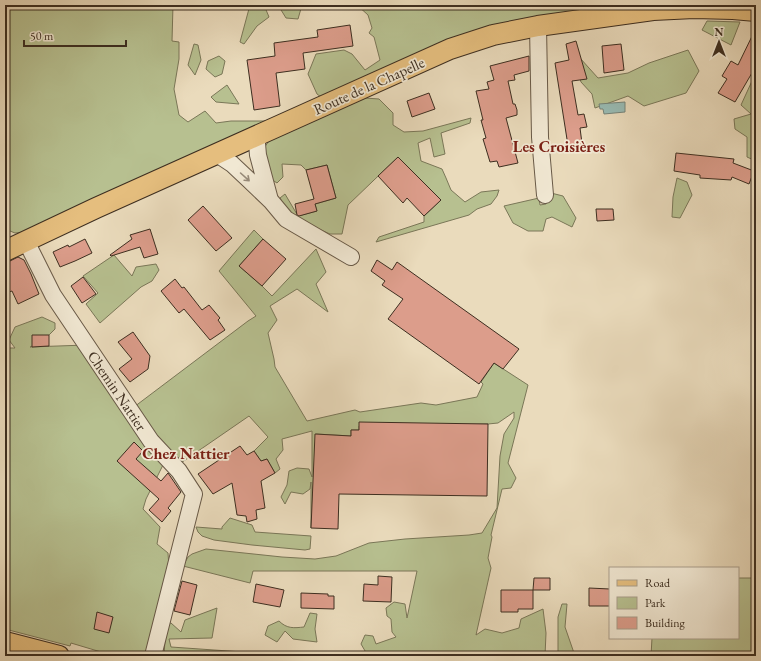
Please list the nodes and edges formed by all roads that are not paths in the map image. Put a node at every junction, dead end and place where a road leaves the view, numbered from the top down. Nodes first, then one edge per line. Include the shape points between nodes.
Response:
1 (756, 11) edge
2 (538, 26) junction
3 (258, 136) junction
4 (217, 154) junction
5 (545, 195) dead end
6 (271, 202) junction
7 (25, 241) junction
8 (5, 251) edge
9 (351, 257) dead end
10 (5, 642) edge
11 (59, 656) edge
12 (153, 656) edge

1 - 2 main road, Route de la Chapelle via 694,8 653,10
2 - 3 main road, Route de la Chapelle via 494,35 450,49
2 - 5 street via 540,137
3 - 4 main road, Route de la Chapelle
3 - 6 street via 258,155
4 -> 6 street
4 - 7 main road, Route de la Chapelle
6 - 9 street via 286,219
7 - 8 main road, Route de la Chapelle
7 - 12 street, Chemin Nattier via 53,295 151,441 179,471 194,494
10 - 11 main road

